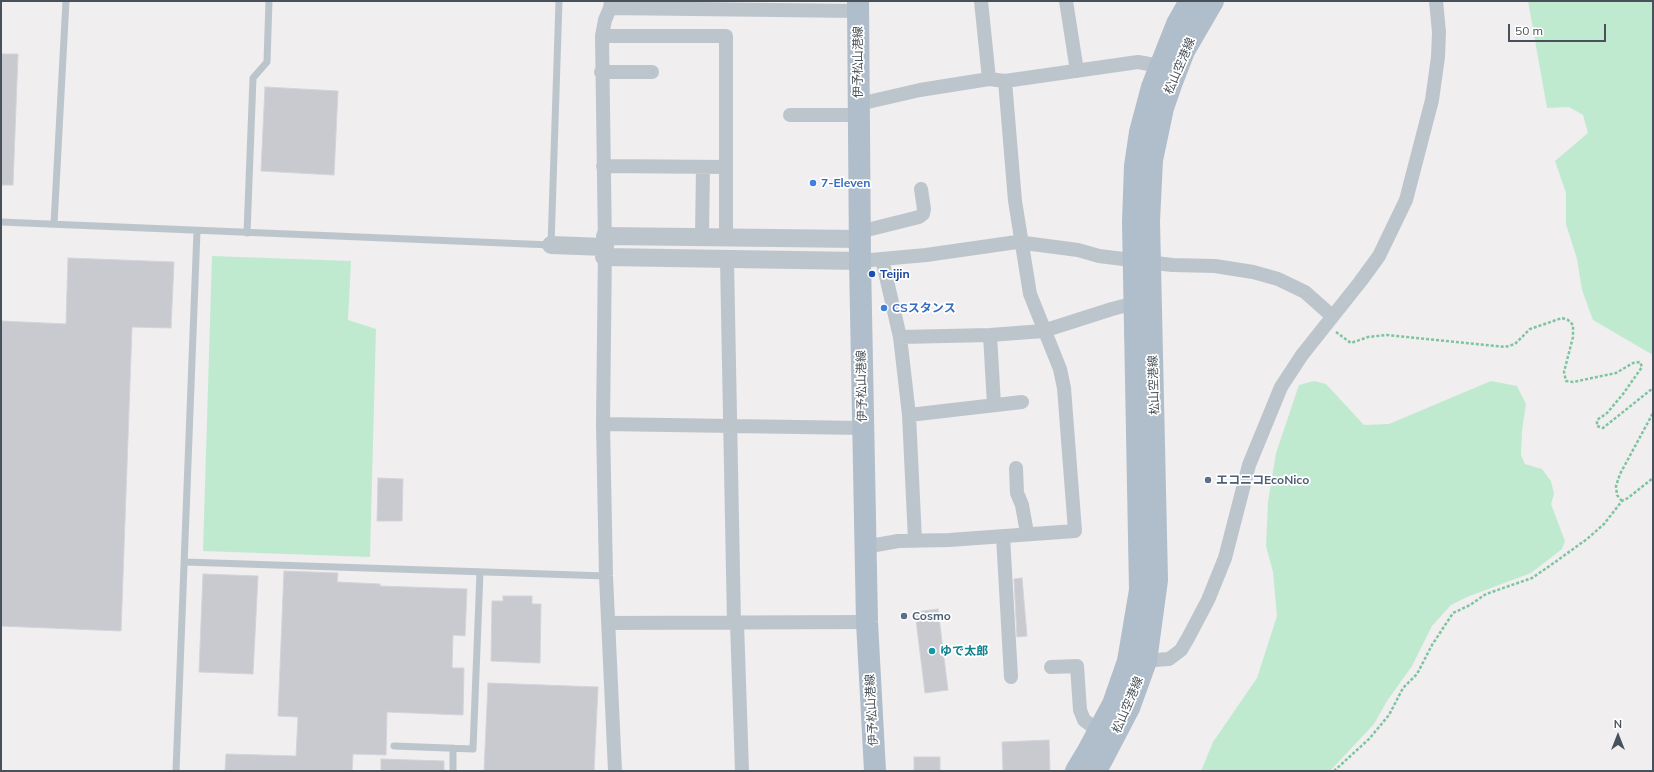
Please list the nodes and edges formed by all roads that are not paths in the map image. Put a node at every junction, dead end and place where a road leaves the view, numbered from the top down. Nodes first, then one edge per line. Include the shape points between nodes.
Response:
1 (66, 1) edge
2 (269, 1) edge
3 (559, 1) edge
4 (981, 1) edge
5 (1066, 1) edge
6 (1190, 1) edge
7 (1213, 1) edge
8 (1436, 1) edge
9 (610, 5) edge
10 (730, 5) edge
11 (858, 6) edge
12 (602, 36) junction
13 (1160, 66) junction
14 (1077, 71) junction
15 (601, 72) junction
16 (652, 72) dead end
17 (989, 79) junction
18 (1005, 81) junction
19 (859, 109) junction
20 (790, 115) dead end
21 (603, 166) junction
22 (703, 167) junction
23 (726, 167) junction
24 (921, 189) dead end
25 (1, 222) edge
26 (54, 224) junction
27 (197, 231) junction
28 (248, 233) junction
29 (859, 235) junction
30 (702, 237) junction
31 (726, 237) junction
32 (1022, 243) junction
33 (551, 245) junction
34 (604, 247) junction
35 (882, 259) junction
36 (727, 260) junction
37 (860, 260) junction
38 (1142, 260) junction
39 (1135, 303) junction
40 (1329, 320) junction
41 (1043, 331) junction
42 (990, 335) junction
43 (900, 337) junction
44 (1022, 402) dead end
45 (994, 405) junction
46 (909, 415) junction
47 (602, 424) junction
48 (729, 426) junction
49 (863, 428) junction
50 (1016, 468) dead end
51 (1027, 533) junction
52 (1003, 536) junction
53 (915, 540) junction
54 (865, 547) junction
55 (185, 562) junction
56 (480, 572) junction
57 (606, 576) junction
58 (735, 622) junction
59 (866, 622) junction
60 (608, 623) junction
61 (1137, 661) junction
62 (1051, 667) dead end
63 (1011, 677) dead end
64 (1099, 731) junction
65 (394, 746) dead end
66 (453, 748) junction
67 (176, 771) edge
68 (453, 771) edge
69 (615, 771) edge
70 (742, 771) edge
71 (876, 771) edge
72 (1076, 771) edge
73 (1096, 771) edge

1 - 26 lane
2 - 28 lane via 266,62 254,78
3 - 33 lane
4 - 17 street
5 - 14 street
6 - 13 main road, 松山空港線 via 1177,24
7 - 38 main road, 松山空港線 via 1184,51 1163,108 1152,160 1149,221
8 - 40 street via 1438,58 1432,100 1406,200 1378,256
9 - 10 street
9 - 12 street
10 - 11 street
11 - 19 main road, 伊予松山港線
12 - 15 street
12 - 23 street via 726,36
13 - 14 street via 1138,62
13 - 38 main road, 松山空港線 via 1140,132 1135,166
14 - 18 street
15 - 16 street
15 - 21 street
17 - 18 street
17 - 19 street via 920,90
18 - 32 street via 1015,201
19 - 20 street
19 - 29 main road, 伊予松山港線
21 - 22 street
21 - 34 street
22 - 23 street
22 - 30 street
23 - 31 street
24 - 29 street via 924,209 919,217
25 - 26 lane
26 - 27 lane
27 - 28 lane
27 - 55 lane
28 - 33 lane
29 - 31 street
29 - 37 main road, 伊予松山港線
30 - 31 street
30 - 34 street
32 - 35 street
32 - 38 street via 1078,250 1099,256
32 - 41 street via 1030,294
33 - 34 street
34 - 36 street
34 - 47 street
35 - 37 street
35 - 43 street
36 - 37 street
36 - 48 street
37 - 49 main road, 伊予松山港線
38 - 39 main road, 松山空港線
38 - 40 street via 1172,265 1215,266 1271,277 1305,292
38 - 61 main road, 松山空港線 via 1157,580
39 - 41 street
39 - 61 main road, 松山空港線 via 1140,590
40 - 61 street via 1281,387 1249,465 1225,558 1208,600 1188,638 1181,650 1169,659
41 - 42 street
41 - 51 street via 1060,369 1064,388 1075,531
42 - 43 street
42 - 45 street
43 - 46 street
44 - 45 street
45 - 46 street
46 - 53 street
47 - 48 street
47 - 57 street
48 - 49 street
48 - 58 street
49 - 54 main road, 伊予松山港線
50 - 51 street via 1018,493
51 - 52 street
52 - 53 street
52 - 63 street
53 - 54 street
54 - 59 main road, 伊予松山港線
55 - 56 lane
55 - 67 lane
56 - 57 lane
56 - 66 lane via 473,749
57 - 60 street
58 - 59 street
58 - 60 street
58 - 70 street
59 - 71 main road, 伊予松山港線
60 - 69 street
61 - 64 main road, 松山空港線
61 - 73 main road, 松山空港線 via 1129,708
62 - 64 street via 1077,666 1080,710 1084,720
64 - 72 main road, 松山空港線
65 - 66 lane
66 - 68 lane

